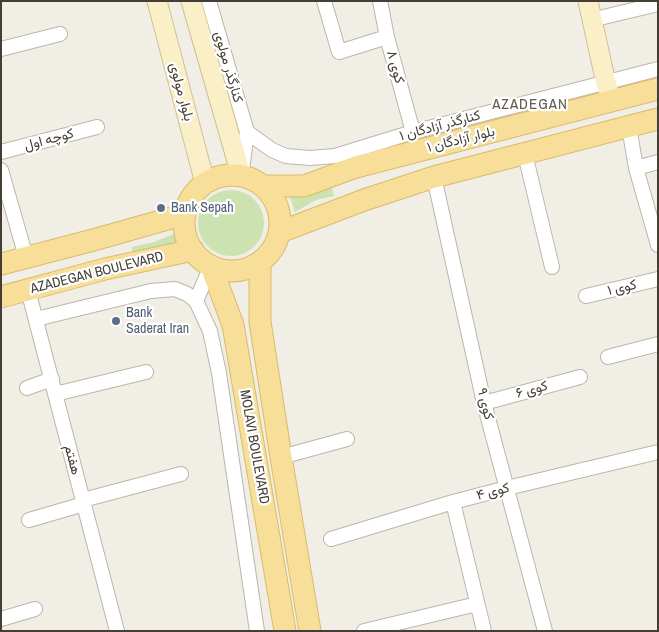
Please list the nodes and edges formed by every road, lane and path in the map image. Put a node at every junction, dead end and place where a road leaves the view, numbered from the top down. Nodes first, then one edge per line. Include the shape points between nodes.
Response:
1 (157, 1) edge
2 (191, 1) edge
3 (209, 1) edge
4 (324, 1) edge
5 (380, 1) edge
6 (588, 1) edge
7 (658, 4) edge
8 (591, 20) junction
9 (60, 34) dead end
10 (387, 37) junction
11 (1, 48) edge
12 (658, 68) edge
13 (658, 89) edge
14 (609, 92) junction
15 (658, 119) edge
16 (97, 127) dead end
17 (629, 127) junction
18 (247, 132) junction
19 (413, 132) junction
20 (1, 152) edge
21 (525, 154) junction
22 (335, 156) junction
23 (658, 162) edge
24 (356, 167) junction
25 (636, 168) junction
26 (1, 170) edge
27 (241, 176) junction
28 (434, 177) junction
29 (205, 183) junction
30 (264, 186) junction
31 (304, 186) junction
32 (364, 200) junction
33 (185, 214) junction
34 (280, 232) junction
35 (97, 239) junction
36 (658, 245) edge
37 (193, 250) junction
38 (26, 257) junction
39 (260, 262) junction
40 (1, 264) edge
41 (211, 266) junction
42 (552, 267) dead end
43 (105, 269) junction
44 (658, 279) edge
45 (28, 290) junction
46 (586, 296) dead end
47 (1, 297) edge
48 (196, 302) junction
49 (36, 319) junction
50 (658, 344) edge
51 (264, 346) junction
52 (238, 351) junction
53 (608, 357) dead end
54 (146, 372) dead end
55 (580, 377) dead end
56 (52, 379) junction
57 (27, 388) dead end
58 (55, 394) junction
59 (484, 403) junction
60 (347, 439) dead end
61 (658, 452) edge
62 (281, 457) junction
63 (181, 474) dead end
64 (507, 488) junction
65 (83, 502) junction
66 (453, 502) junction
67 (29, 520) dead end
68 (330, 539) dead end
69 (477, 604) junction
70 (35, 609) dead end
71 (1, 619) edge
72 (545, 630) edge
73 (117, 631) edge
74 (257, 631) edge
75 (285, 631) edge
76 (310, 631) edge
77 (364, 631) edge
78 (484, 631) edge

1 - 29 main road, بلوار مولوی
2 - 27 main road
3 - 18 street, کنارگذر مولوی
4 - 10 street via 339,52
5 - 10 street, کوی ۸
6 - 8 main road
7 - 8 street
8 - 14 main road
9 - 11 street
10 - 19 street, کوی ۸
12 - 14 street, کنارگذر آزادگان ۱
13 - 14 main road, بلوار آزادگان ۱
14 - 19 street, کنارگذر آزادگان ۱
14 - 24 main road, بلوار آزادگان ۱
15 - 17 main road
16 - 20 street, کوچه اول
17 - 21 main road
17 - 25 street
18 - 22 street, کنارگذر آزادگان ۱ via 286,156
18 - 27 street, کنارگذر مولوی
19 - 22 street, کنارگذر آزادگان ۱
21 - 28 main road
21 - 42 street
22 - 31 street
23 - 25 street
24 - 31 main road, بلوار آزادگان ۱
24 - 32 main road via 351,190
25 - 36 street
26 - 38 street
27 - 29 main road via 216,177
27 - 30 main road
28 - 32 main road
28 - 59 street, کوی ۹
29 - 33 main road via 189,202
30 - 31 main road, بلوار آزادگان ۱
30 - 34 main road via 278,207
32 - 34 main road
33 - 35 main road
33 - 37 main road via 184,227
34 - 39 main road via 276,244
35 - 38 main road
35 - 43 main road via 104,248
37 - 41 main road
37 - 43 main road, AZADEGAN BOULEVARD
38 - 40 main road
39 - 41 main road via 246,269 231,271
39 - 51 main road, MOLAVI BOULEVARD via 260,322
41 - 48 street
41 - 52 main road, MOLAVI BOULEVARD via 233,325
43 - 45 main road, AZADEGAN BOULEVARD
44 - 46 street, کوی ۱
45 - 47 main road, AZADEGAN BOULEVARD
45 - 49 street, هفتم
48 - 49 street via 175,289 152,291
48 - 74 street via 210,331 219,373
49 - 56 street, هفتم
50 - 53 street
51 - 52 main road via 249,342
51 - 62 main road, MOLAVI BOULEVARD
52 - 75 main road, MOLAVI BOULEVARD
54 - 58 street
55 - 59 street, کوی ۶
56 - 57 street
56 - 58 street, هفتم
58 - 65 street, هفتم
59 - 64 street, کوی ۹
60 - 62 street
61 - 64 street, کوی ۴
62 - 76 main road, MOLAVI BOULEVARD
63 - 65 street
64 - 66 street, کوی ۴
64 - 72 street, کوی ۹
65 - 67 street
65 - 73 street, هفتم
66 - 68 street, کوی ۴
66 - 69 street
69 - 77 street
69 - 78 street
70 - 71 street

